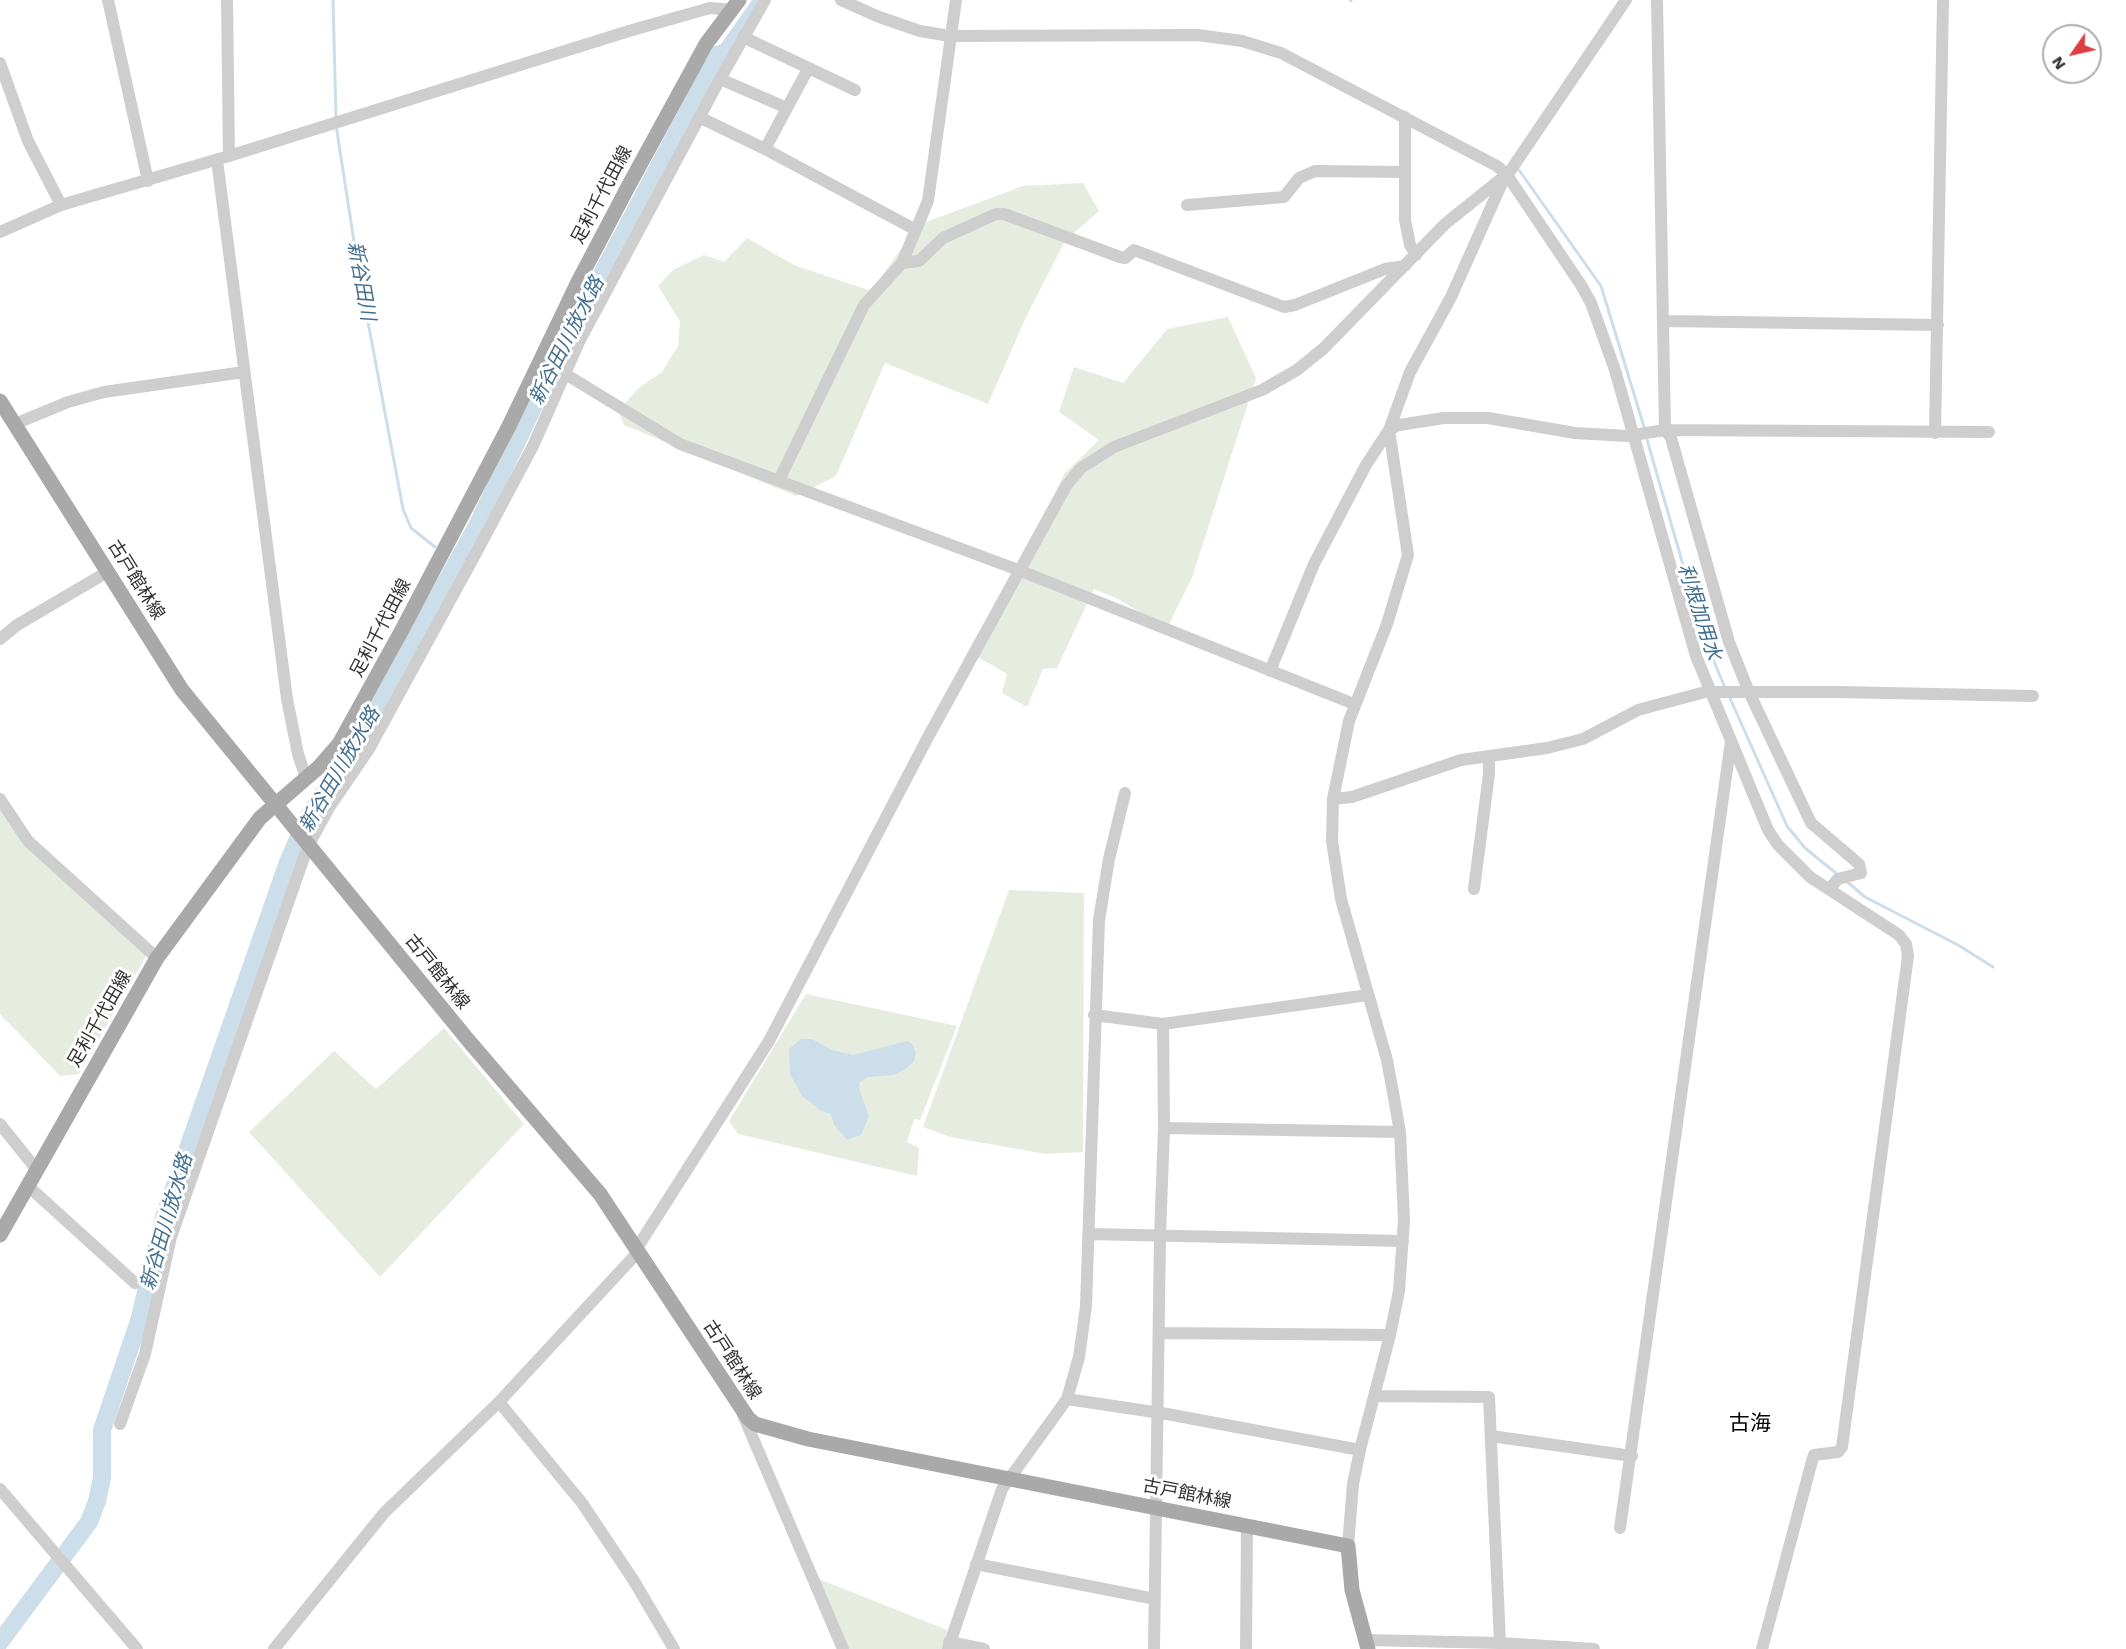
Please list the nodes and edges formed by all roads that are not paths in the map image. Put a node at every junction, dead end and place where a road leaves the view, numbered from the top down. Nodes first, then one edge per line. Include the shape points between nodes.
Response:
1 (108, 0) edge
2 (227, 0) edge
3 (765, 0) edge
4 (841, 0) edge
5 (956, 0) edge
6 (1626, 0) edge
7 (1657, 0) edge
8 (1943, 0) edge
9 (735, 5) edge
10 (950, 36) junction
11 (743, 37) junction
12 (0, 63) edge
13 (808, 69) junction
14 (720, 79) junction
15 (855, 90) dead end
16 (787, 108) junction
17 (699, 117) junction
18 (1405, 117) junction
19 (765, 149) junction
20 (229, 156) junction
21 (217, 160) junction
22 (1405, 172) junction
23 (1507, 175) junction
24 (148, 181) junction
25 (61, 205) junction
26 (1187, 205) dead end
27 (916, 230) junction
28 (0, 232) edge
29 (1416, 255) junction
30 (902, 263) junction
31 (1405, 266) junction
32 (1665, 321) junction
33 (1938, 325) junction
34 (543, 363) junction
35 (244, 372) junction
36 (564, 374) junction
37 (0, 401) edge
38 (15, 424) junction
39 (1389, 430) junction
40 (1665, 430) junction
41 (1989, 432) dead end
42 (1935, 433) junction
43 (1642, 434) junction
44 (779, 480) junction
45 (108, 571) junction
46 (1021, 571) junction
47 (0, 639) edge
48 (1270, 671) junction
49 (1749, 692) junction
50 (1712, 693) junction
51 (2033, 696) dead end
52 (1354, 705) junction
53 (1731, 740) junction
54 (1489, 756) junction
55 (306, 778) junction
56 (1125, 793) dead end
57 (0, 799) edge
58 (1333, 799) junction
59 (274, 804) junction
60 (307, 845) junction
61 (1474, 889) dead end
62 (1829, 889) junction
63 (157, 958) junction
64 (1368, 995) junction
65 (1094, 1015) junction
66 (1163, 1024) junction
67 (0, 1124) edge
68 (1164, 1128) junction
69 (1400, 1132) junction
70 (37, 1170) junction
71 (28, 1186) junction
72 (1089, 1234) junction
73 (0, 1235) edge
74 (1160, 1236) junction
75 (1403, 1240) junction
76 (638, 1250) junction
77 (135, 1283) dead end
78 (1160, 1334) junction
79 (1390, 1335) junction
80 (1374, 1396) junction
81 (1067, 1399) junction
82 (499, 1402) junction
83 (741, 1412) junction
84 (1158, 1413) junction
85 (120, 1425) dead end
86 (1491, 1436) junction
87 (1360, 1450) junction
88 (1632, 1456) junction
89 (1007, 1479) junction
90 (0, 1489) edge
91 (1157, 1508) junction
92 (1247, 1526) junction
93 (1620, 1528) dead end
94 (1348, 1546) junction
95 (976, 1564) junction
96 (1155, 1599) junction
97 (1500, 1643) junction
98 (1367, 1645) edge
99 (949, 1646) edge
100 (1572, 1648) edge
101 (137, 1649) edge
102 (274, 1649) edge
103 (674, 1649) edge
104 (843, 1649) edge
105 (984, 1649) edge
106 (1154, 1649) edge
107 (1246, 1649) edge
108 (1594, 1649) edge
109 (1762, 1649) edge

1 - 24 street
2 - 20 street
3 - 11 street
4 - 10 street via 920,31
5 - 10 street
6 - 23 street
7 - 32 street
8 - 33 street
9 - 20 street via 651,25
9 - 34 main road, 足利千代田線 via 706,44 629,185
10 - 18 street via 1227,38 1281,53
10 - 27 street via 928,201
11 - 13 street
11 - 14 street
12 - 25 street via 24,132
13 - 15 street
13 - 16 street
14 - 16 street
14 - 17 street
16 - 19 street
17 - 19 street
17 - 36 street
18 - 22 street
18 - 23 street via 1491,162
19 - 27 street
20 - 21 street
21 - 24 street
21 - 35 street
22 - 26 street via 1315,171 1299,178 1284,197
22 - 29 street via 1405,220
23 - 29 street via 1452,218
23 - 39 street via 1451,297 1414,362
23 - 43 street via 1591,303
24 - 25 street
25 - 28 street
27 - 30 street
29 - 31 street
30 - 31 street via 919,261 943,238 1004,214 1120,257 1125,258 1134,250 1284,307 1385,269
30 - 44 street via 864,305
31 - 46 street via 1297,370 1262,390 1114,447 1082,468 1066,486
32 - 33 street
32 - 40 street
33 - 42 street
34 - 36 street
34 - 55 main road, 足利千代田線 via 355,717 330,756
35 - 38 street via 104,392
35 - 55 street via 287,699
36 - 44 street via 680,444
36 - 60 street via 533,446 431,636 369,749
37 - 38 main road, 古戸館林線
38 - 45 main road, 古戸館林線
39 - 43 street via 1444,418 1488,418 1575,433
39 - 48 street via 1314,564
39 - 52 street via 1408,555 1387,624
40 - 42 street
40 - 43 street
40 - 49 street via 1671,438 1729,642
41 - 42 street
43 - 50 street via 1690,639
44 - 46 street
45 - 47 street
45 - 59 main road, 古戸館林線 via 182,690
46 - 48 street
46 - 76 street via 927,739 769,1041
48 - 52 street
49 - 50 street
49 - 51 street
49 - 62 street via 1810,823 1858,864 1861,873 1838,879
50 - 53 street
50 - 54 street via 1638,710 1582,740
52 - 58 street
53 - 62 street via 1768,830 1810,877
53 - 88 street
54 - 58 street via 1461,760 1352,797
54 - 61 street via 1490,774
55 - 59 main road, 足利千代田線
56 - 65 street via 1099,920
57 - 63 street via 28,841
58 - 64 street via 1336,876
59 - 60 main road, 古戸館林線
59 - 63 main road, 足利千代田線
60 - 76 main road, 古戸館林線 via 580,1170
60 - 85 street via 171,1237 145,1354
62 - 109 street via 1899,934 1906,944 1908,961 1842,1447 1838,1452 1814,1455
63 - 70 main road, 足利千代田線
64 - 66 street
64 - 69 street
65 - 66 street
65 - 72 street
66 - 68 street
67 - 70 street
68 - 69 street
68 - 74 street
69 - 75 street
70 - 71 main road, 足利千代田線
71 - 73 main road, 足利千代田線
71 - 77 street
72 - 74 street
72 - 81 street via 1086,1306 1079,1357
74 - 75 street
74 - 78 street
75 - 79 street
76 - 82 street
76 - 83 main road, 古戸館林線
78 - 79 street
78 - 84 street
79 - 80 street
80 - 86 street via 1489,1397
80 - 87 street
81 - 84 street
81 - 89 street
82 - 102 street via 384,1513
82 - 103 street via 582,1503
83 - 89 main road, 古戸館林線 via 755,1424 808,1439
83 - 104 street
84 - 87 street
84 - 91 street
86 - 88 street
86 - 97 street
87 - 94 street
88 - 93 street
89 - 91 main road, 古戸館林線
89 - 95 street
90 - 101 street
91 - 92 main road, 古戸館林線
91 - 96 street
92 - 94 main road, 古戸館林線
92 - 107 street
94 - 98 main road via 1352,1590
95 - 96 street
95 - 99 street
96 - 106 street
97 - 98 street
97 - 100 street
99 - 105 street
100 - 108 street

